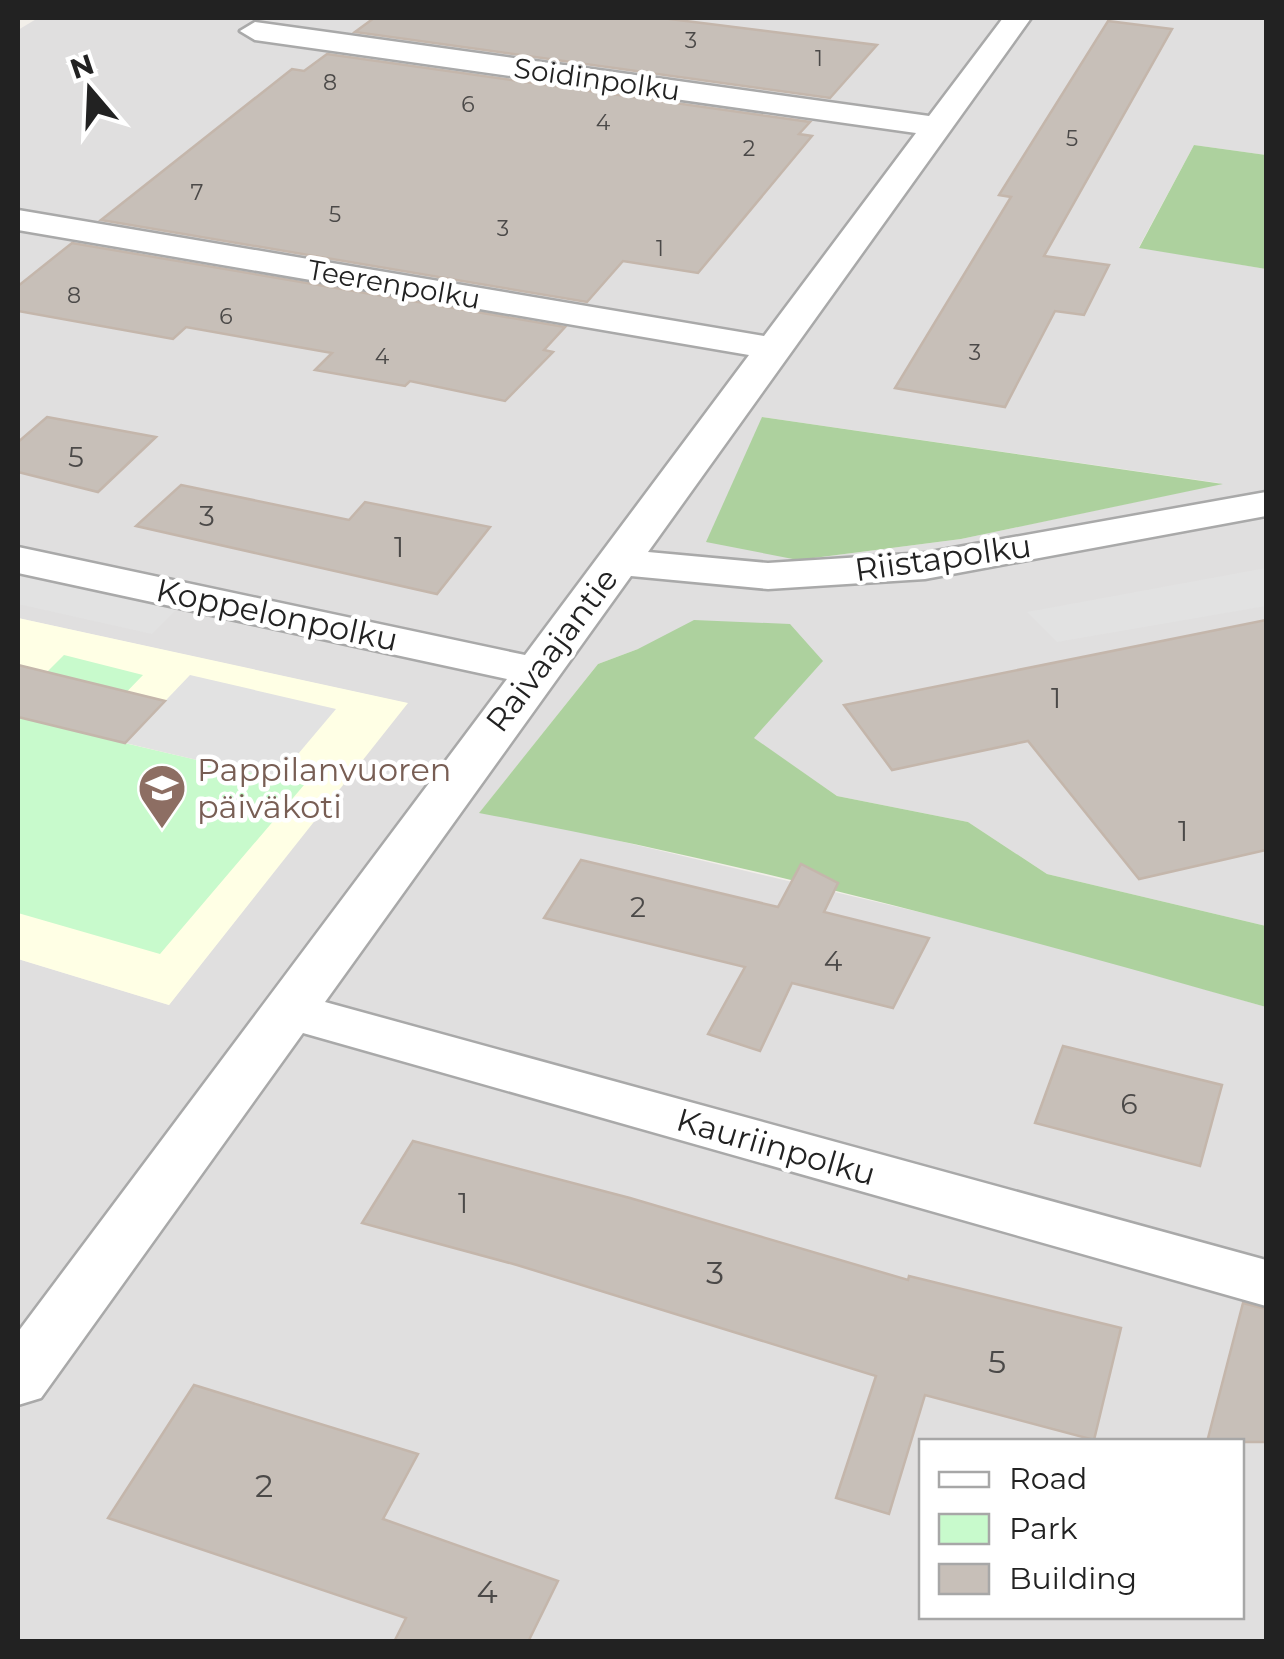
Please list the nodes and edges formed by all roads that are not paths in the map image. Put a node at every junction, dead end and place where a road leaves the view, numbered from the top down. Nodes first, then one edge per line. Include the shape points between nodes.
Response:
1 (1017, 18) edge
2 (255, 31) dead end
3 (938, 127) junction
4 (18, 220) edge
5 (771, 348) junction
6 (1266, 504) edge
7 (18, 560) edge
8 (618, 562) junction
9 (536, 671) junction
10 (286, 1010) junction
11 (1266, 1284) edge
12 (18, 1380) edge

1 - 3 street, Raivaajantie
2 - 3 street, Soidinpolku
3 - 5 street, Raivaajantie
4 - 5 street, Teerenpolku
5 - 8 street, Raivaajantie
6 - 8 street, Riistapolku via 925,566 768,576
7 - 9 street, Koppelonpolku
8 - 9 street, Raivaajantie
9 - 10 street, Raivaajantie
10 - 11 street, Kauriinpolku
10 - 12 street, Raivaajantie

